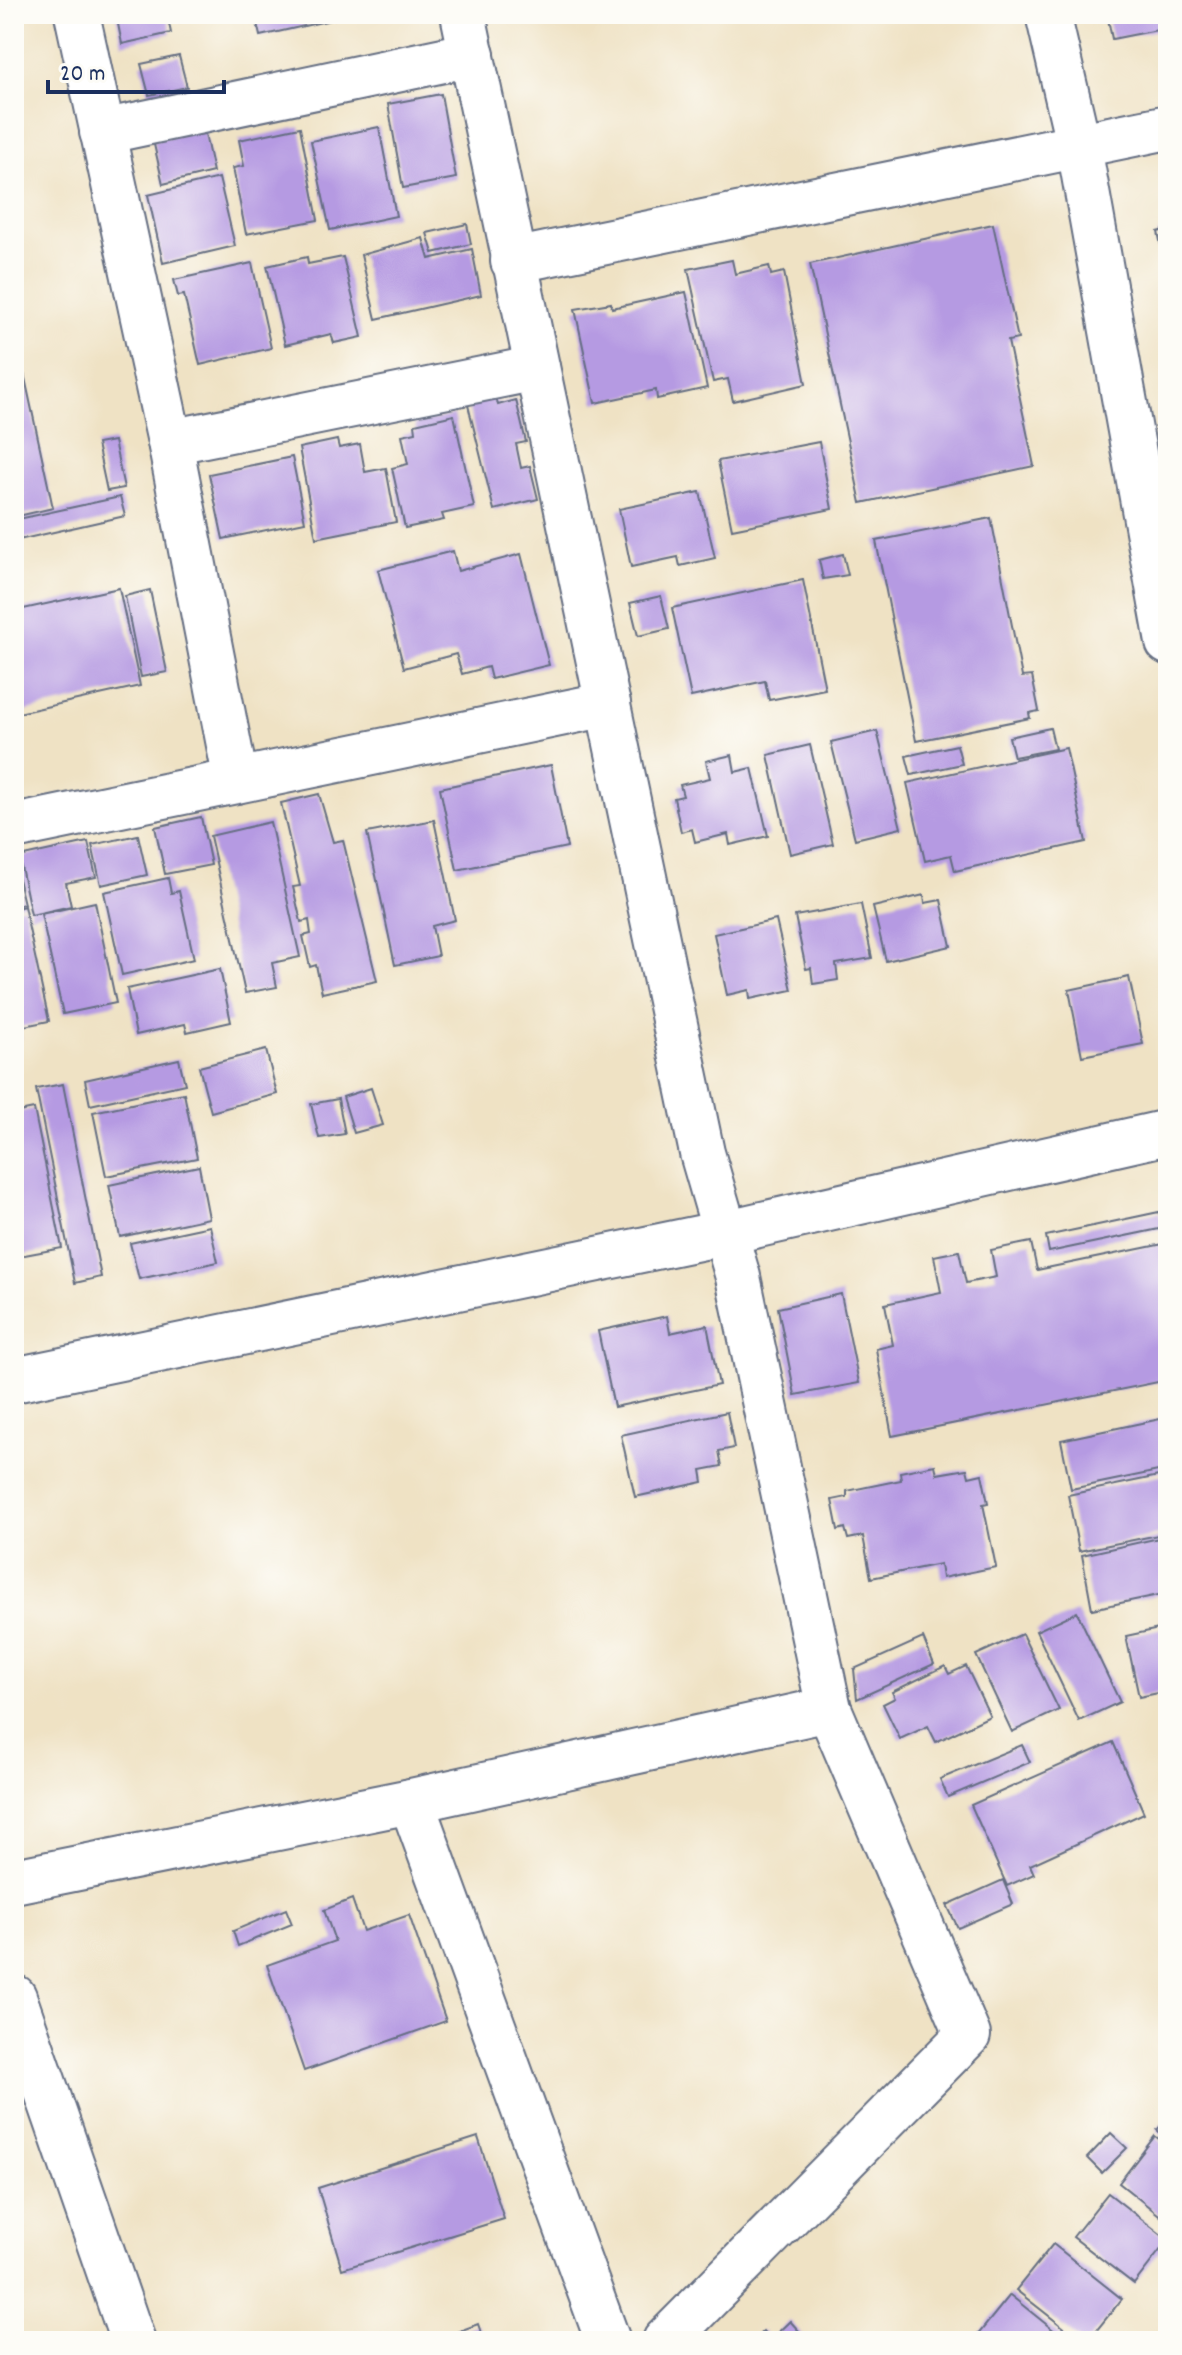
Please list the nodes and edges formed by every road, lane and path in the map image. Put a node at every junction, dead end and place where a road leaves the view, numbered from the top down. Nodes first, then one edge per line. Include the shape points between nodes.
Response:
1 (77, 14) edge
2 (1048, 14) edge
3 (467, 34) edge
4 (1168, 127) edge
5 (102, 132) junction
6 (1079, 147) junction
7 (513, 261) junction
8 (537, 368) junction
9 (170, 442) junction
10 (1166, 622) edge
11 (608, 704) junction
12 (236, 781) junction
13 (14, 827) edge
14 (1168, 1132) edge
15 (723, 1233) junction
16 (14, 1380) edge
17 (829, 1709) junction
18 (411, 1801) junction
19 (14, 1881) edge
20 (14, 1997) edge
21 (133, 2341) edge
22 (608, 2341) edge
23 (665, 2341) edge

1 - 5 street
2 - 6 street
3 - 5 street
3 - 7 street
4 - 6 street
5 - 9 street
6 - 7 street
6 - 10 street
7 - 8 street
8 - 9 street
8 - 11 street
9 - 12 street
11 - 12 street
11 - 15 street
12 - 13 street
14 - 15 street
15 - 16 street
15 - 17 street via 738,1277
17 - 18 street
17 - 23 street via 968,2035
18 - 19 street
18 - 22 street
20 - 21 street

